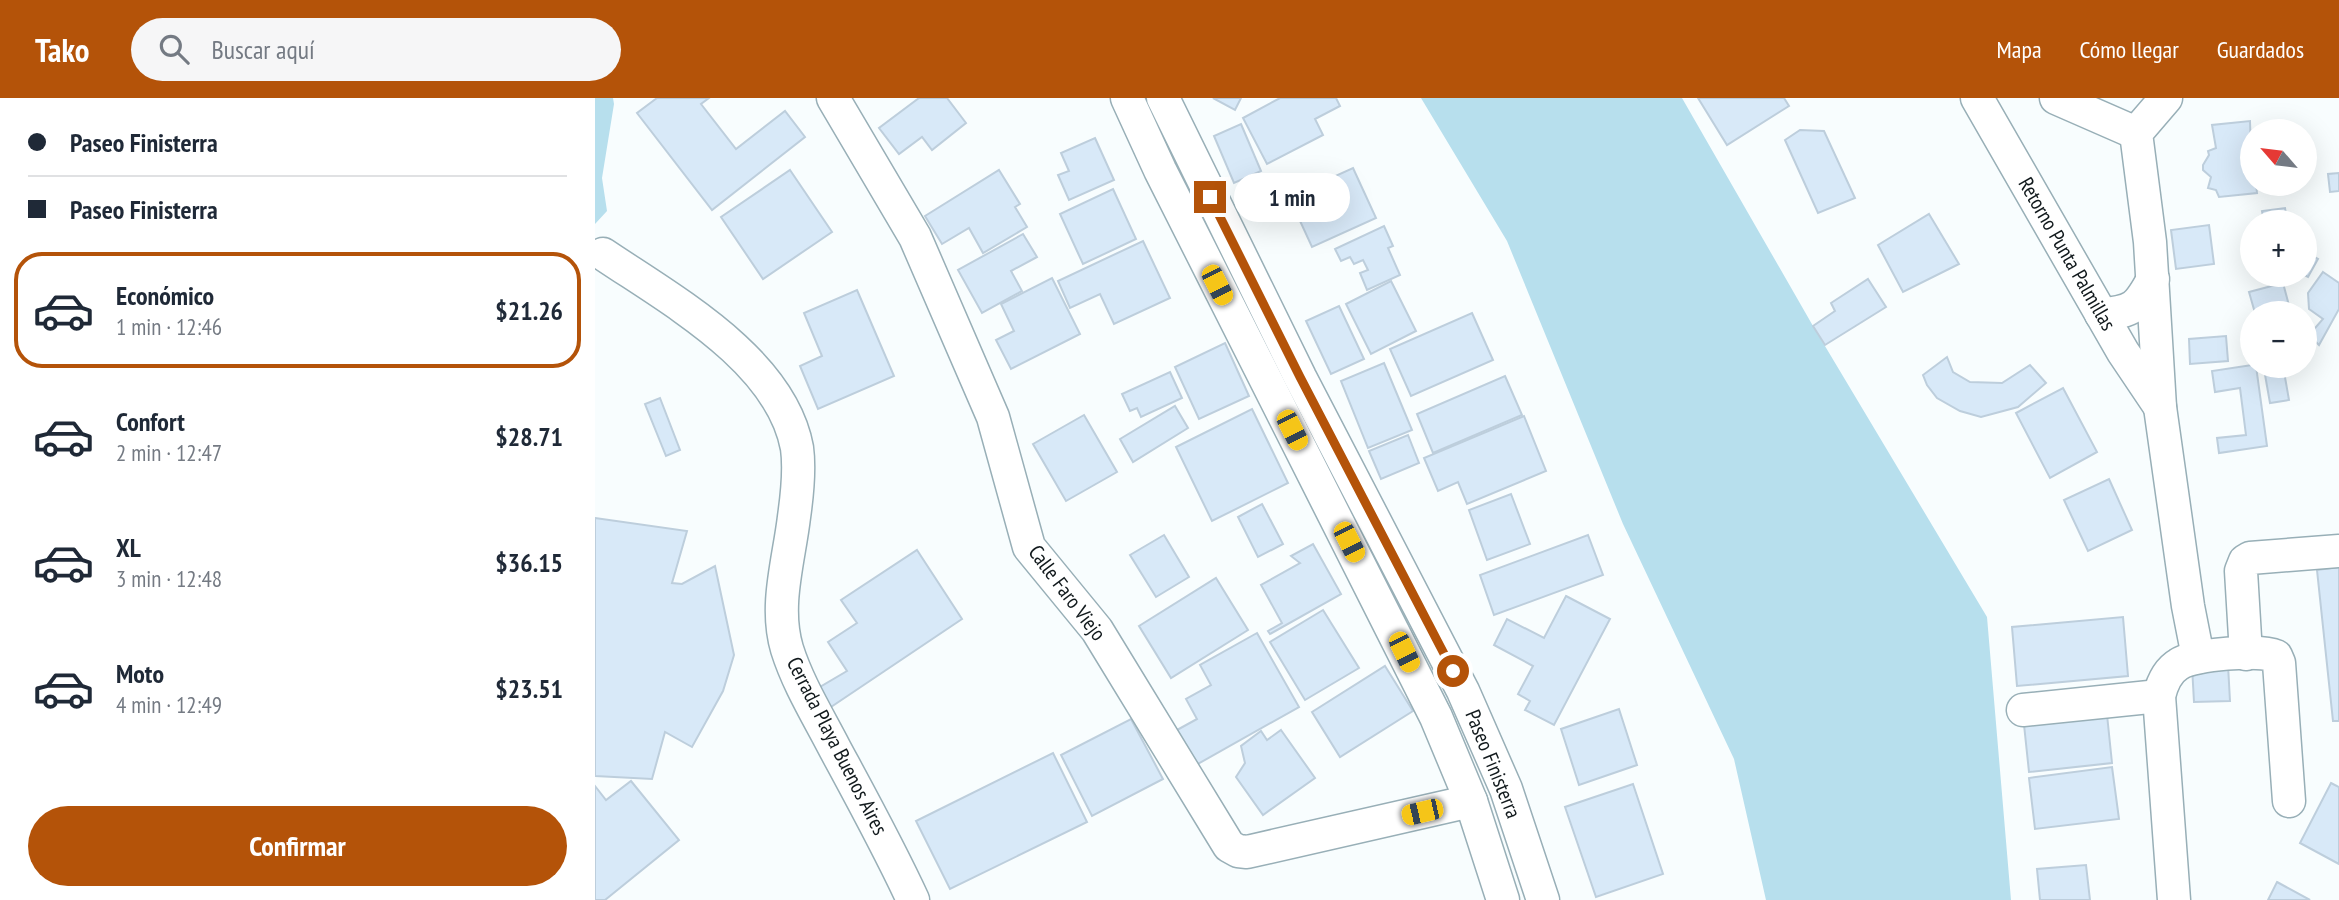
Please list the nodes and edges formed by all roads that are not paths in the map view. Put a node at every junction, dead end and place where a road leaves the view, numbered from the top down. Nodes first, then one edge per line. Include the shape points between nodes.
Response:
1 (833, 98) edge
2 (1127, 98) edge
3 (1163, 98) edge
4 (2056, 98) edge
5 (2166, 98) edge
6 (1993, 107) edge
7 (2136, 133) junction
8 (1222, 221) junction
9 (1195, 237) junction
10 (603, 254) dead end
11 (2153, 279) junction
12 (2101, 314) junction
13 (2160, 407) junction
14 (2339, 551) edge
15 (2246, 654) junction
16 (2198, 657) junction
17 (2159, 696) junction
18 (2023, 710) dead end
19 (1471, 801) junction
20 (2289, 801) dead end
21 (913, 900) edge
22 (1503, 900) edge
23 (1543, 900) edge
24 (2174, 900) edge

1 - 19 street, Calle Faro Viejo via 915,237 993,417 1029,547 1097,629 1229,846 1248,852
2 - 9 street, Paseo Finisterra
3 - 8 street, Paseo Finisterra
4 - 7 street
5 - 7 street
6 - 12 street, Retorno Punta Palmillas
7 - 11 street, Retorno Punta Palmillas
8 - 9 street
8 - 23 street, Paseo Finisterra via 1463,691 1506,789
9 - 19 street, Paseo Finisterra via 1401,646
10 - 21 street, Cerrada Playa Buenos Aires via 716,331 757,370 783,410 797,448 781,612 786,647
11 - 12 street via 2141,302 2120,313
11 - 13 street, Retorno Punta Palmillas
12 - 13 street, Retorno Punta Palmillas
13 - 16 street, Retorno Punta Palmillas
14 - 15 street via 2245,561 2241,571
15 - 16 street
15 - 20 street via 2270,654 2279,663
16 - 17 street via 2170,671
17 - 18 street
17 - 24 street
19 - 22 street, Paseo Finisterra

